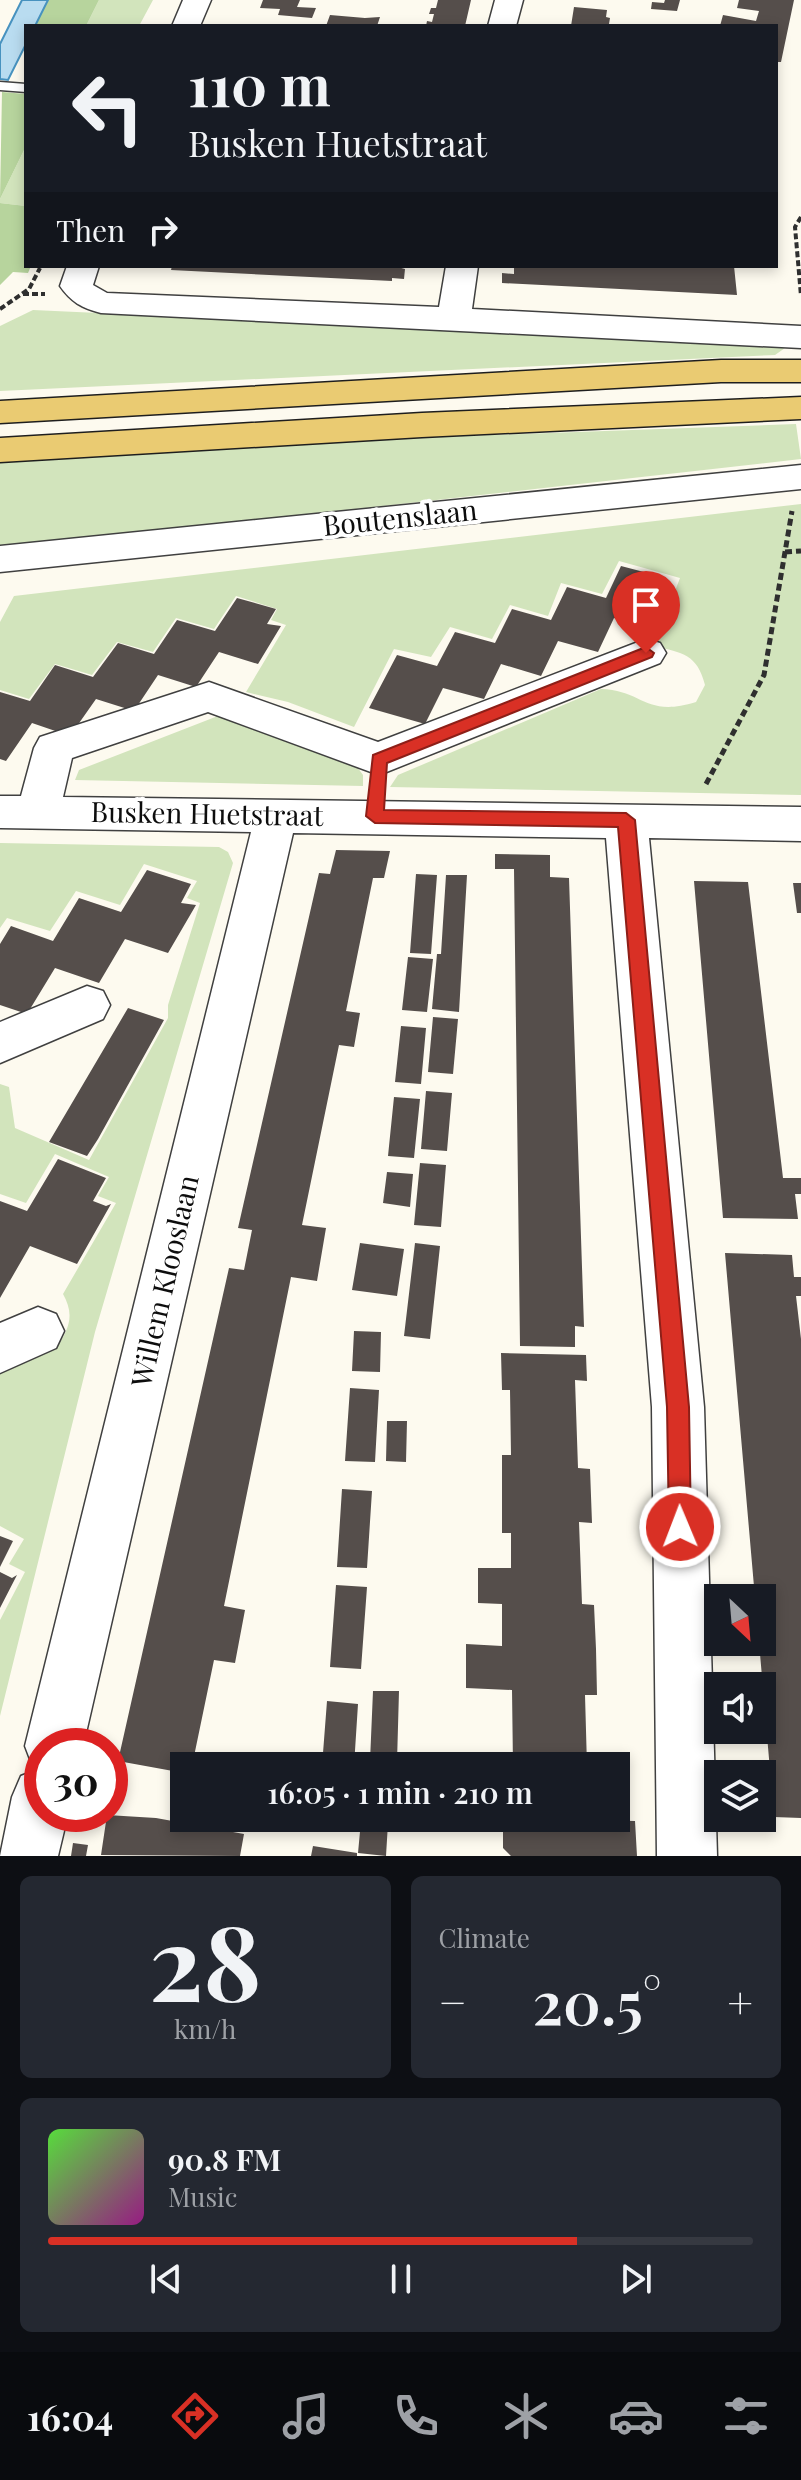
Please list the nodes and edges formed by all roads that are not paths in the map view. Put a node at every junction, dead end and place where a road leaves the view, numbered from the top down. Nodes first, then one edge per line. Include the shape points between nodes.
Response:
1 (197, 0) edge
2 (509, 0) edge
3 (187, 24) edge
4 (503, 24) edge
5 (0, 86) edge
6 (24, 88) edge
7 (462, 268) edge
8 (83, 280) edge
9 (454, 318) junction
10 (801, 337) edge
11 (801, 371) edge
12 (801, 408) edge
13 (0, 412) edge
14 (0, 450) edge
15 (793, 478) edge
16 (0, 559) edge
17 (646, 653) dead end
18 (379, 759) junction
19 (19, 812) edge
20 (276, 815) junction
21 (375, 816) junction
22 (626, 820) junction
23 (801, 824) edge
24 (87, 1005) dead end
25 (0, 1043) edge
26 (58, 1728) edge
27 (34, 1832) edge
28 (28, 1856) edge
29 (687, 1856) edge

1 - 3 street
2 - 4 street
5 - 6 lane
7 - 9 street
8 - 9 street via 101,303
9 - 10 street
11 - 13 main road via 721,371
12 - 14 main road
15 - 16 street, Boutenslaan
17 - 18 street
18 - 19 street, Busken Huetstraat via 209,697 54,748
18 - 21 street
19 - 20 street, Busken Huetstraat
20 - 21 street, Busken Huetstraat
20 - 26 street, Willem Klooslaan
21 - 22 street, Busken Huetstraat
22 - 23 street, Busken Huetstraat
22 - 29 street via 678,1407
24 - 25 street
27 - 28 street

